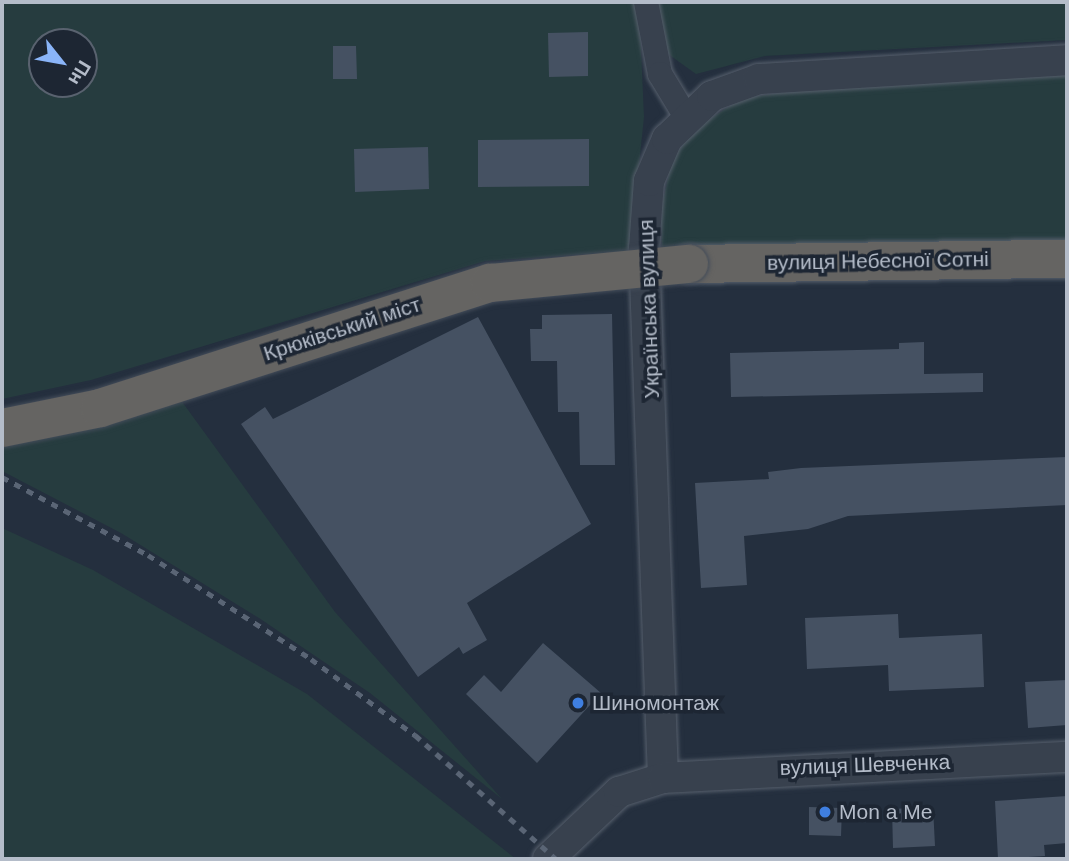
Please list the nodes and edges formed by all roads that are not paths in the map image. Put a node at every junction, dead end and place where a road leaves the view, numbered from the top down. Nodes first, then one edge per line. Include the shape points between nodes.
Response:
1 (646, 2) edge
2 (1067, 60) edge
3 (686, 117) junction
4 (1067, 259) edge
5 (689, 264) joint
6 (2, 428) edge
7 (1067, 757) edge
8 (663, 778) junction
9 (548, 859) edge

1 - 3 street via 660,74
2 - 3 street, Українська вулиця via 759,79 712,96
3 - 8 street, Українська вулиця via 667,139 649,181 644,249
4 - 5 highway, вулиця Небесної Сотні
5 - 6 highway, Крюківський міст, bridge via 490,283 100,408
7 - 8 street, вулиця Шевченка
8 - 9 street, вулиця Шевченка via 619,792

